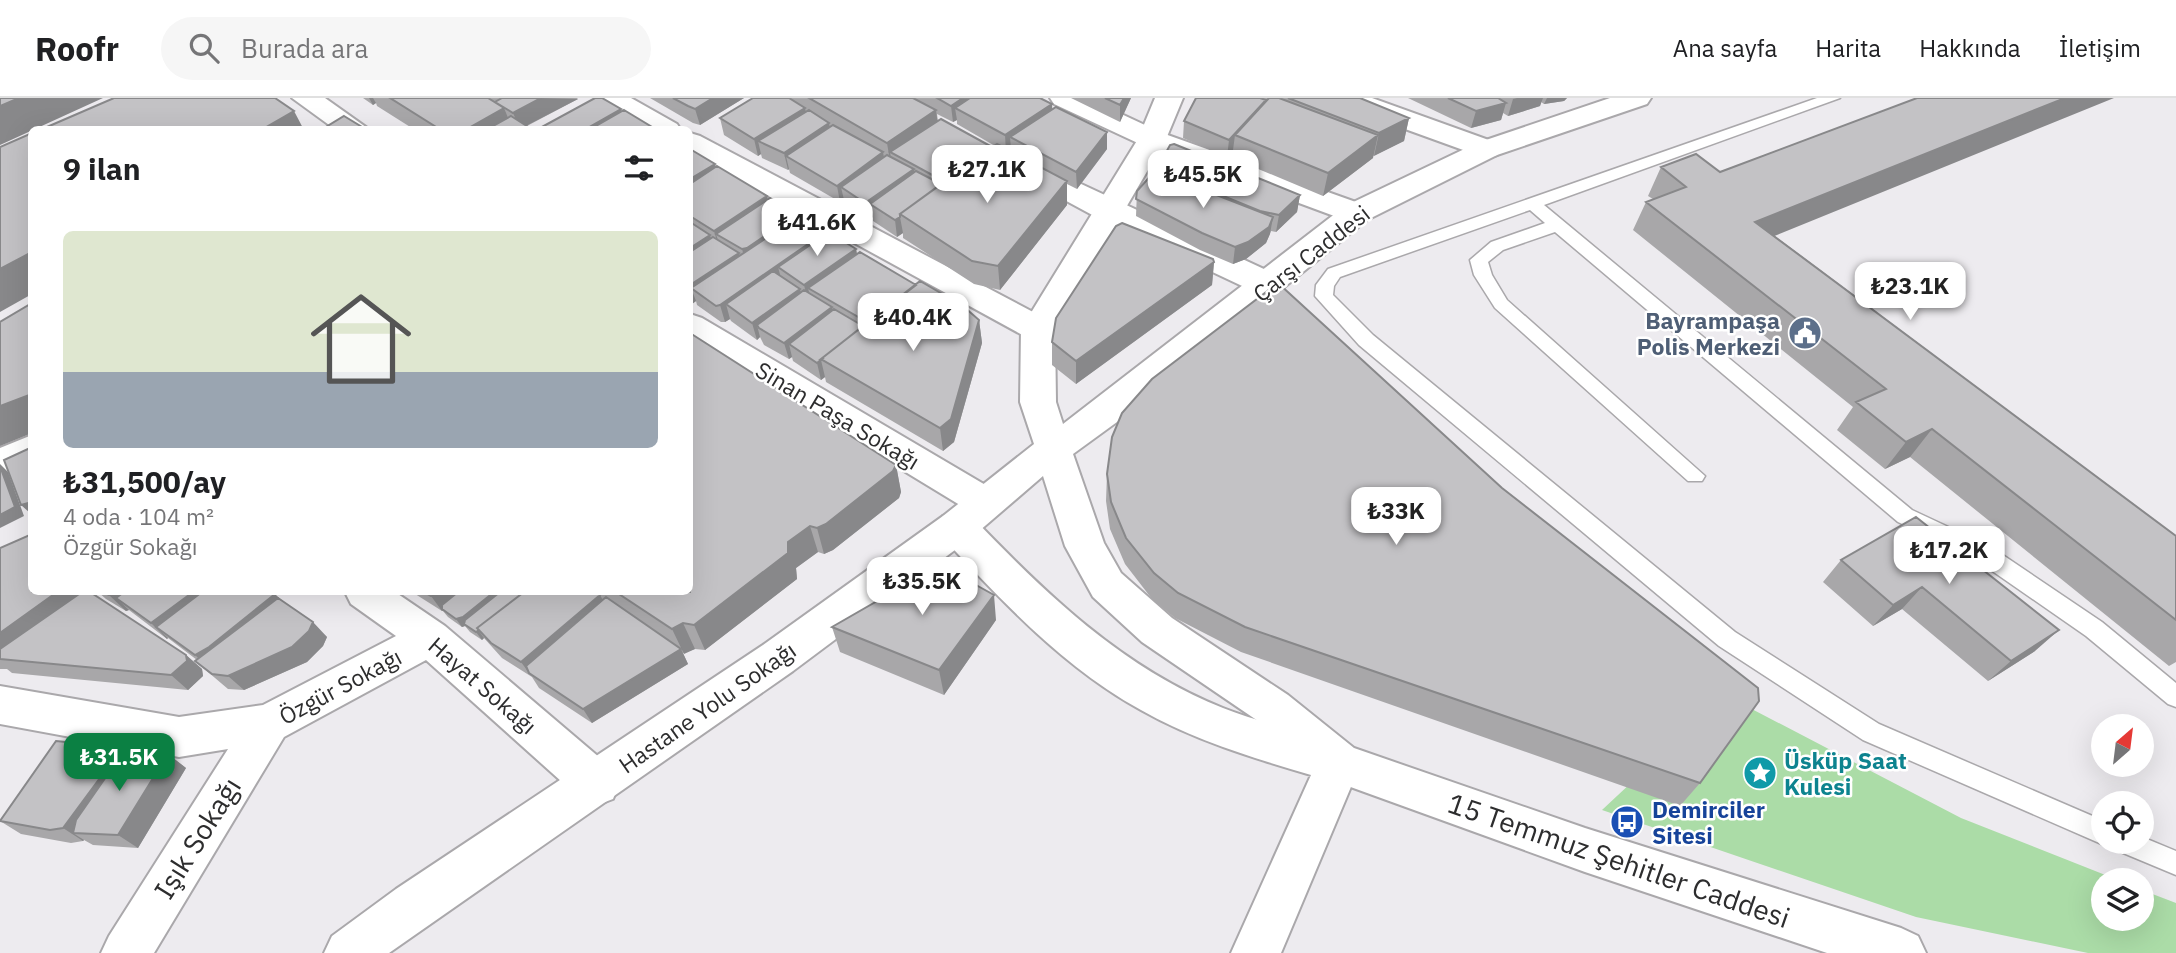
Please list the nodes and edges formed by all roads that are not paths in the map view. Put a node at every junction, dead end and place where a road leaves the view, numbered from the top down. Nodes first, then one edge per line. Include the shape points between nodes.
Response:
1 (306, 98) edge
2 (611, 98) edge
3 (1064, 98) edge
4 (1169, 98) edge
5 (1346, 98) edge
6 (1637, 98) edge
7 (1832, 98) edge
8 (725, 124) edge
9 (350, 126) edge
10 (660, 126) edge
11 (693, 137) edge
12 (1152, 139) junction
13 (693, 144) edge
14 (1487, 149) junction
15 (1002, 154) edge
16 (1534, 205) junction
17 (1107, 211) junction
18 (1356, 213) junction
19 (1558, 225) junction
20 (1269, 285) junction
21 (693, 328) edge
22 (1038, 329) junction
23 (1054, 446) junction
24 (28, 451) edge
25 (0, 464) edge
26 (1695, 476) dead end
27 (972, 515) junction
28 (369, 595) edge
29 (430, 638) junction
30 (2176, 697) edge
31 (0, 705) edge
32 (269, 723) junction
33 (1339, 763) junction
34 (597, 784) junction
35 (2091, 826) edge
36 (2154, 854) edge
37 (2176, 863) edge
38 (126, 953) edge
39 (349, 953) edge
40 (1256, 953) edge
41 (1901, 953) edge

1 - 9 street
2 - 10 street
3 - 12 street
4 - 12 street
5 - 14 street
6 - 14 street, Çarşı Caddesi
7 - 16 lane
8 - 11 street
12 - 17 street
12 - 18 street
13 - 22 street
14 - 18 street, Çarşı Caddesi
15 - 17 street
16 - 19 lane
16 - 35 lane via 1334,273 1324,296 1366,340 1727,639 1871,732
17 - 20 street
17 - 22 street
18 - 20 street, Çarşı Caddesi
19 - 26 lane via 1497,246 1479,260 1483,275 1502,304
19 - 30 lane via 1905,516 1983,553 2094,629
20 - 23 street, Çarşı Caddesi via 1115,405
21 - 27 street, Sinan Paşa Sokağı
22 - 23 street via 1038,402
23 - 27 street, Hastane Yolu Sokağı
23 - 33 street via 1085,546 1107,585 1157,630 1273,708
24 - 25 street
27 - 33 street, Sinan Paşa Sokağı via 1022,595 1144,690 1187,713 1251,737
27 - 34 street, Hastane Yolu Sokağı
28 - 29 street, Hayat Sokağı
29 - 32 street, Özgür Sokağı
29 - 34 street, Hayat Sokağı
31 - 32 street, Özgür Sokağı via 179,737
32 - 38 street, Işık Sokağı
33 - 40 street
33 - 41 street, 15 Temmuz Şehitler Caddesi via 1573,846
34 - 39 street, Hastane Yolu Sokağı
36 - 37 lane

